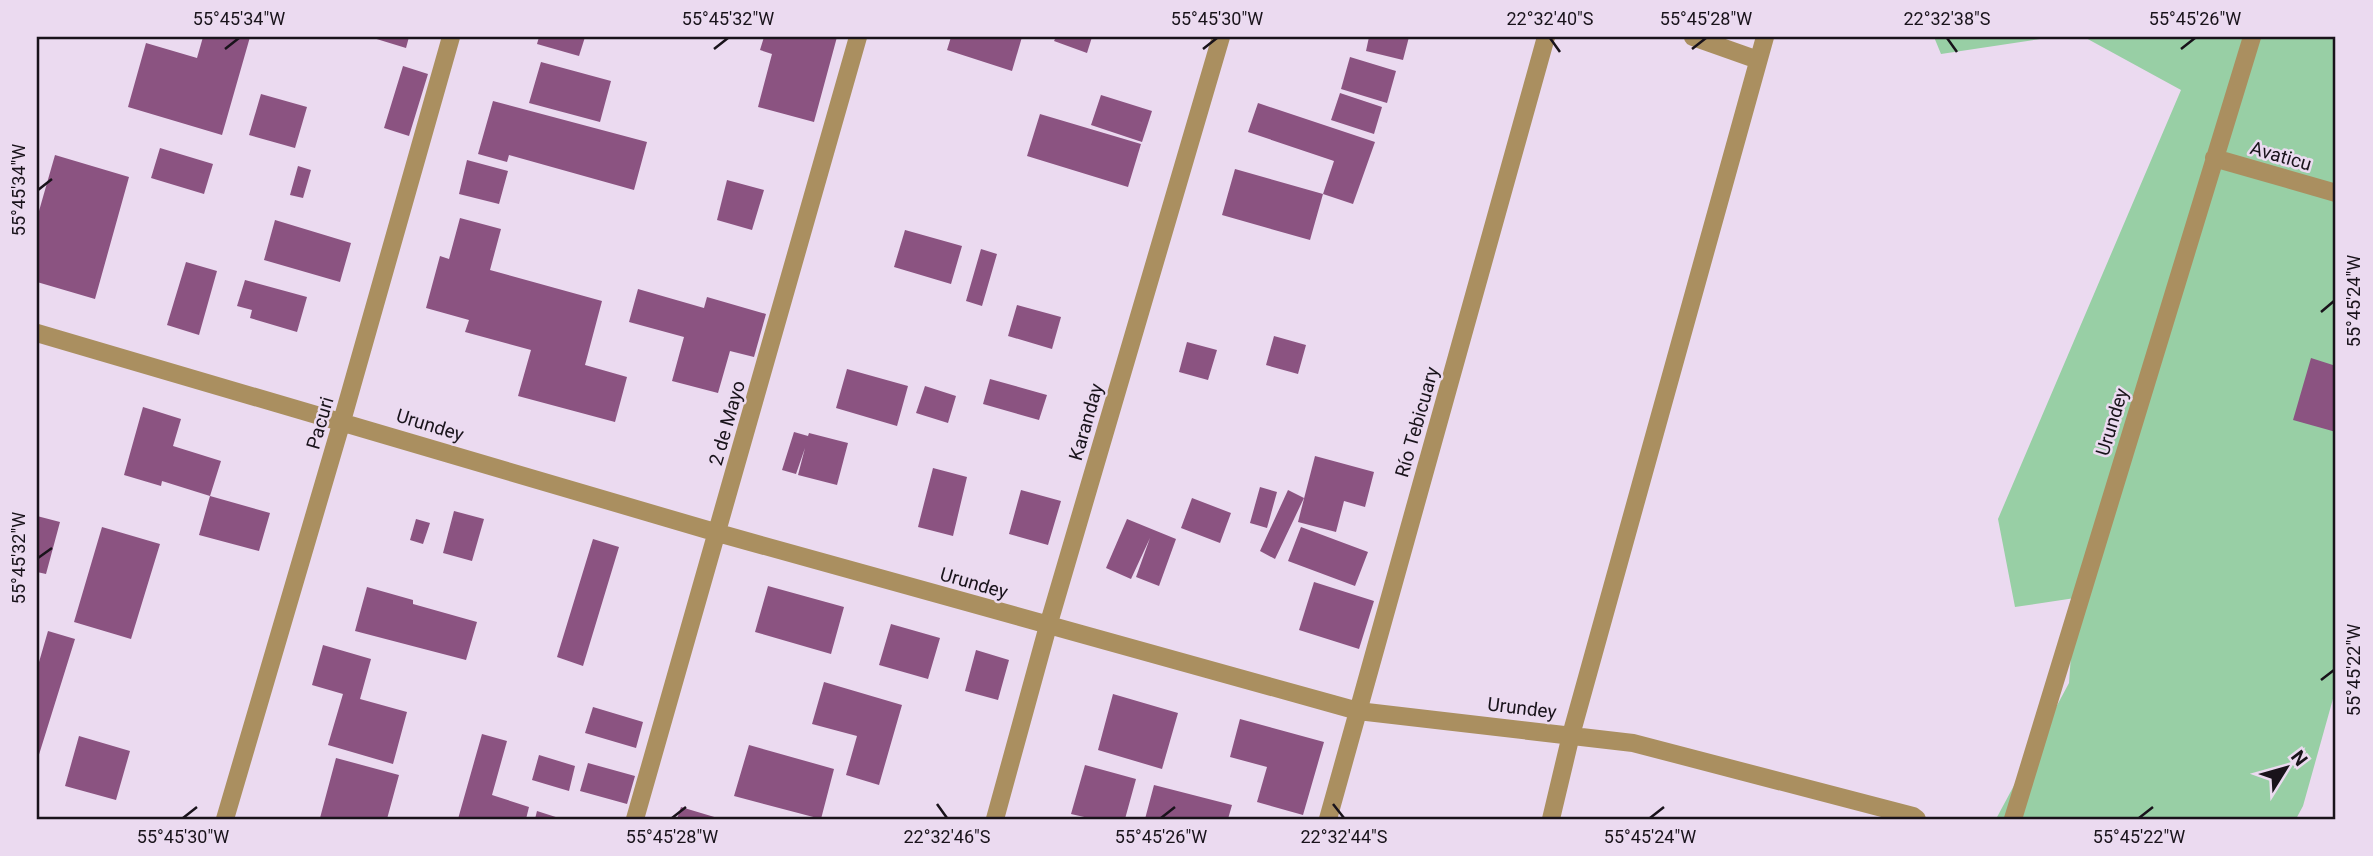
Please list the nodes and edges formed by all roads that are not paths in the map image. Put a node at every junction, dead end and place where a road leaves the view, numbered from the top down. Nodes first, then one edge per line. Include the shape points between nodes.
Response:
1 (451, 37) edge
2 (858, 37) edge
3 (1221, 37) edge
4 (1546, 37) edge
5 (1693, 37) edge
6 (1765, 37) edge
7 (2252, 37) edge
8 (1758, 60) junction
9 (2214, 158) junction
10 (2336, 193) edge
11 (37, 333) edge
12 (342, 421) junction
13 (718, 533) junction
14 (1048, 626) junction
15 (1359, 710) junction
16 (1571, 735) junction
17 (1915, 818) edge
18 (225, 819) edge
19 (635, 819) edge
20 (995, 819) edge
21 (1328, 819) edge
22 (1552, 819) edge
23 (2013, 819) edge

1 - 12 street, Pacuri
2 - 13 street, 2 de Mayo
3 - 14 street, Karanday
4 - 15 street, Río Tebicuary
5 - 8 street
6 - 8 street
7 - 9 street, Urundey
8 - 16 street
9 - 10 street, Avaticu
9 - 23 street, Urundey
11 - 12 street, Urundey
12 - 13 street, Urundey
12 - 18 street, Pacuri
13 - 14 street, Urundey
13 - 19 street, 2 de Mayo
14 - 15 street, Urundey
14 - 20 street, Karanday
15 - 16 street, Urundey
15 - 21 street, Río Tebicuary
16 - 17 street, Urundey via 1633,743
16 - 22 street

